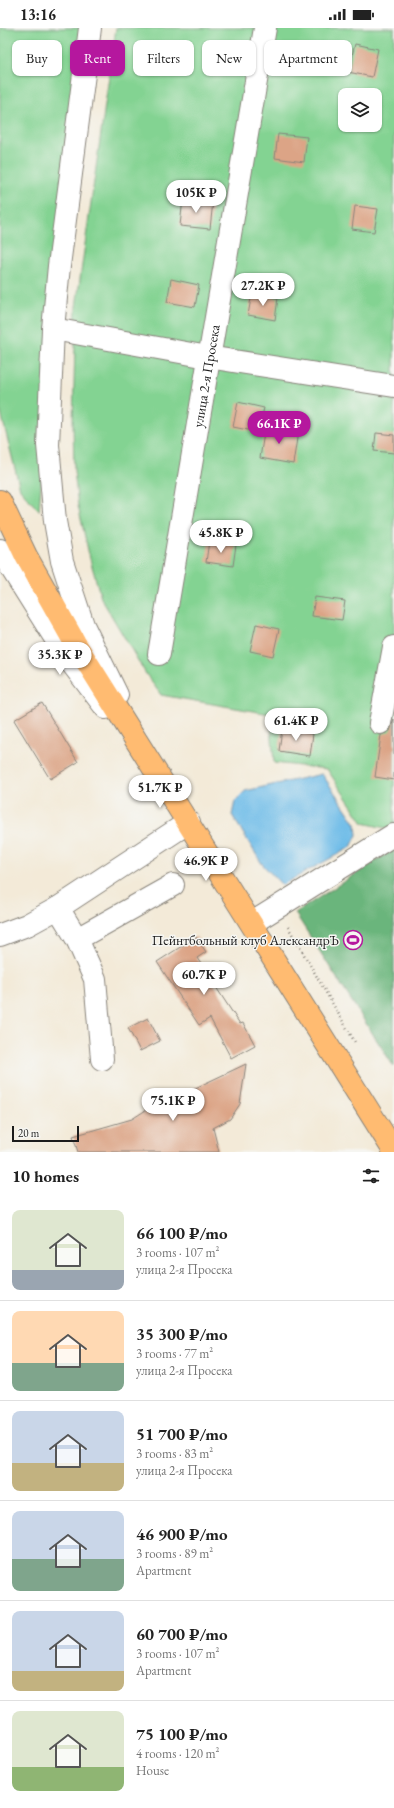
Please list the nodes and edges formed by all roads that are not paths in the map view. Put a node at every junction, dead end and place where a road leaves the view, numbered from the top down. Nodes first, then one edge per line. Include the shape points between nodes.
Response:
1 (90, 28) edge
2 (265, 28) edge
3 (53, 329) junction
4 (208, 357) junction
5 (394, 386) edge
6 (0, 501) edge
7 (0, 550) edge
8 (394, 647) edge
9 (159, 654) dead end
10 (380, 723) dead end
11 (145, 753) junction
12 (160, 778) junction
13 (189, 822) junction
14 (393, 835) dead end
15 (173, 885) dead end
16 (58, 908) junction
17 (252, 923) junction
18 (0, 935) edge
19 (77, 940) junction
20 (102, 1059) dead end
21 (394, 1151) edge

1 - 3 street
2 - 4 street, улица 2-я Просека
3 - 4 street
3 - 11 street via 48,445 55,521 62,561 83,625
4 - 5 street
4 - 9 street, улица 2-я Просека
6 - 11 main road via 26,556 75,643
7 - 12 street via 67,657
8 - 10 street
11 - 12 main road
12 - 13 main road
13 - 16 street
13 - 17 main road
14 - 17 street
15 - 19 street
16 - 18 street via 27,925
16 - 19 street
17 - 21 main road
19 - 20 street via 95,979

